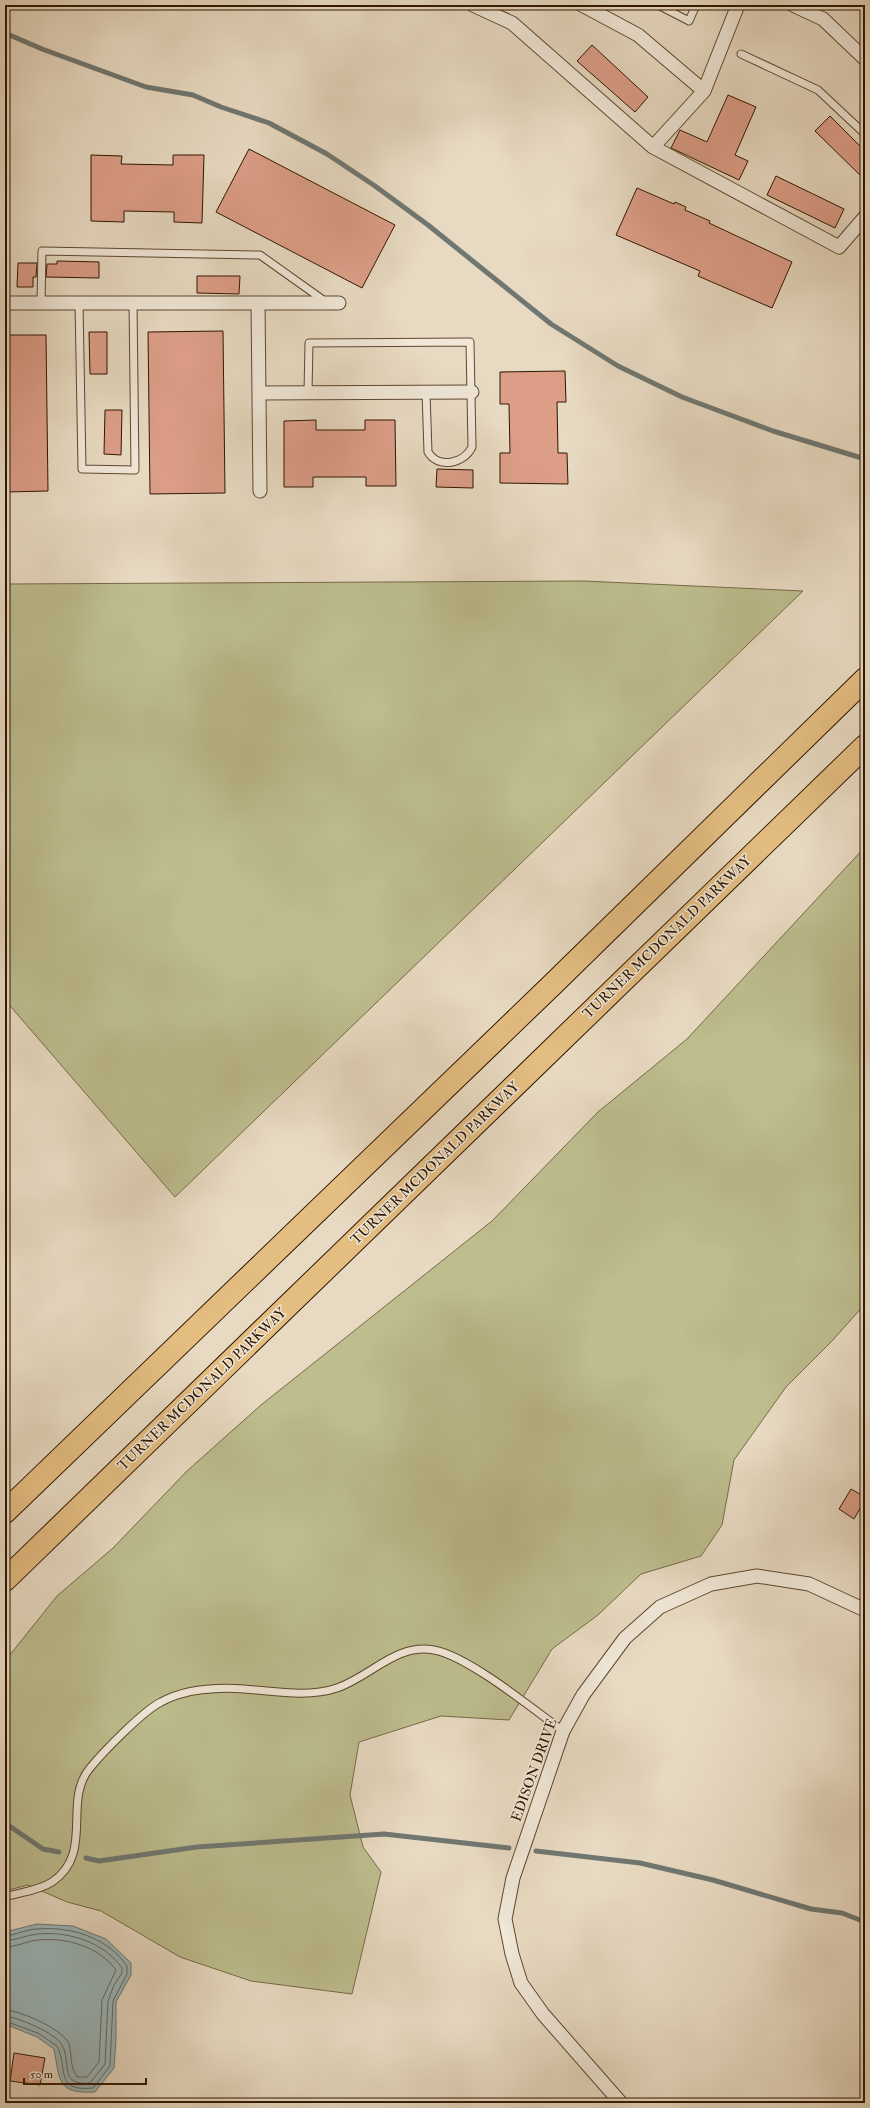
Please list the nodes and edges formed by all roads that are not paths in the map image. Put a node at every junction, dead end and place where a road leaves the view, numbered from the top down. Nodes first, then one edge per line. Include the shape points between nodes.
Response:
1 (473, 5) edge
2 (582, 5) edge
3 (658, 5) edge
4 (696, 5) edge
5 (738, 5) edge
6 (793, 5) edge
7 (741, 54) dead end
8 (865, 59) edge
9 (704, 91) junction
10 (865, 134) edge
11 (653, 148) junction
12 (865, 217) edge
13 (5, 303) edge
14 (41, 303) junction
15 (79, 303) junction
16 (133, 303) junction
17 (258, 303) junction
18 (333, 303) joint
19 (308, 392) junction
20 (426, 392) junction
21 (472, 392) junction
22 (259, 393) junction
23 (260, 491) dead end
24 (864, 680) edge
25 (865, 746) edge
26 (5, 1512) edge
27 (5, 1580) edge
28 (865, 1610) edge
29 (563, 1731) junction
30 (5, 1897) edge
31 (621, 2103) edge

1 - 11 street via 512,23
2 - 9 street via 638,35
3 - 4 lane via 689,21
5 - 9 street
6 - 8 street via 822,19
7 - 10 lane via 818,90
9 - 11 street
11 - 12 street via 838,247
13 - 14 street
14 - 15 street
14 - 18 lane via 42,251 260,255
15 - 16 street
15 - 16 lane via 82,469 135,470
16 - 17 street
17 - 18 street
17 - 22 street
19 - 20 street
19 - 21 lane via 309,343 470,342
19 - 22 street
20 - 21 street
20 - 21 lane via 428,452 431,458 439,462 462,460 472,447
22 - 23 street
24 - 26 highway
25 - 27 highway, TURNER MCDONALD PARKWAY
28 - 29 street, EDISON DRIVE via 809,1584 757,1576 711,1584 660,1608 625,1638 583,1695
29 - 30 lane via 458,1659 434,1650 407,1651 390,1658 363,1677 330,1690 311,1693 216,1689 185,1692 160,1702 89,1769 80,1789 75,1851 65,1870 52,1882 32,1891
29 - 31 street, EDISON DRIVE via 513,1878 505,1918 521,1983 543,2014

